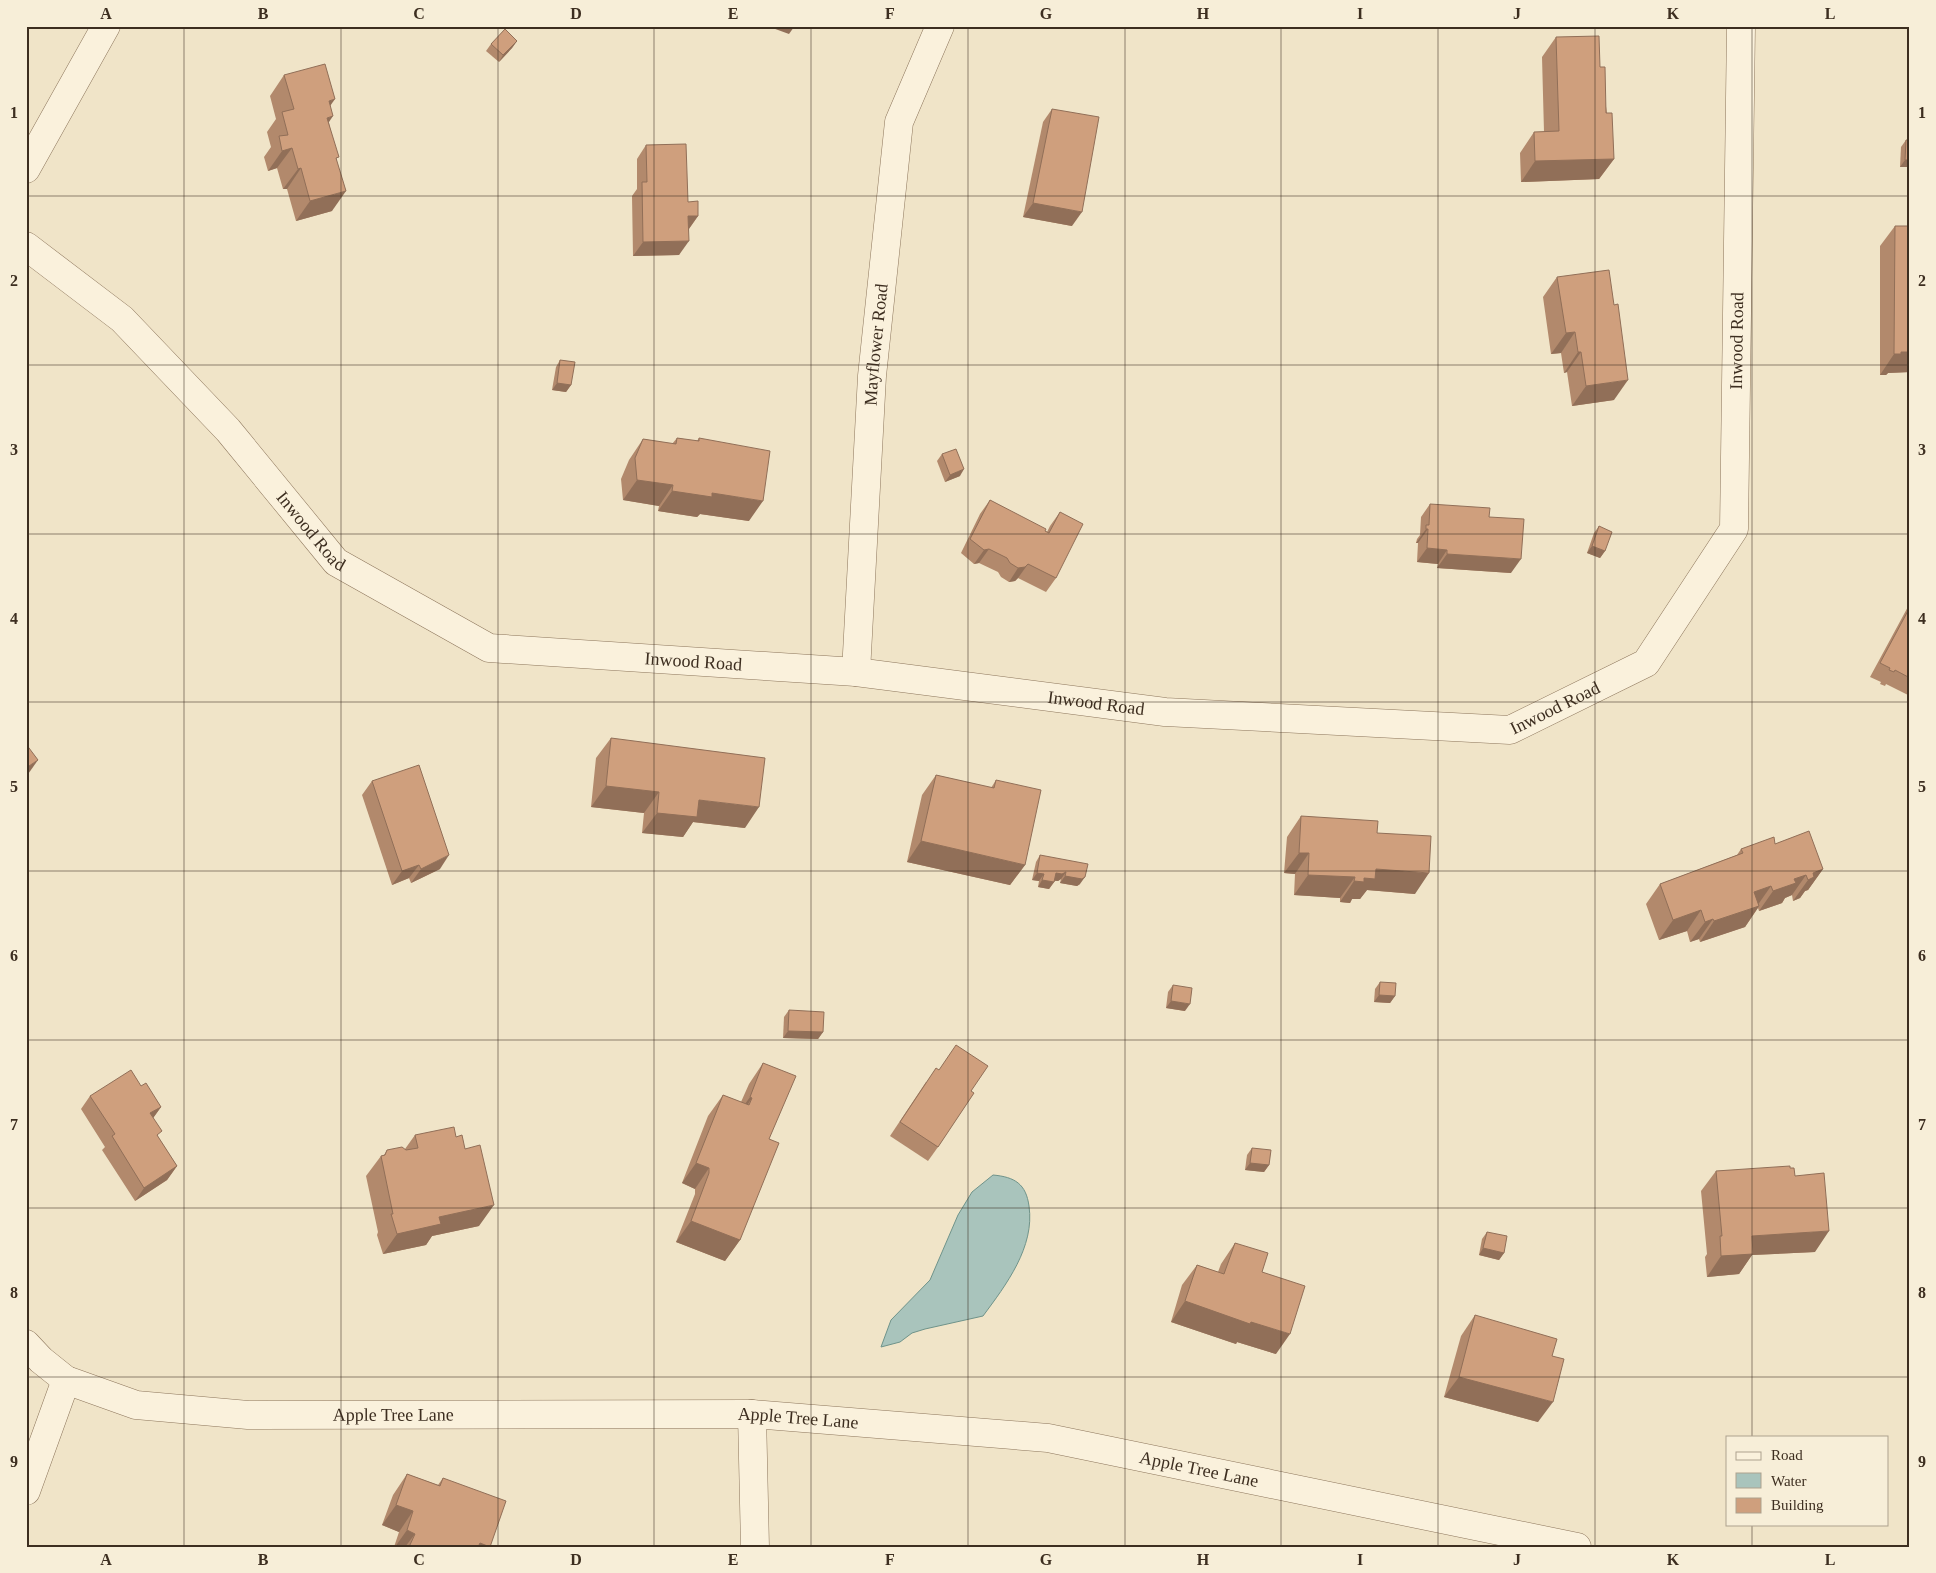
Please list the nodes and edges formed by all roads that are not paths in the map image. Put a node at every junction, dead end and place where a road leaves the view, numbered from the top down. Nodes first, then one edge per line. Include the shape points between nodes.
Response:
1 (106, 26) edge
2 (940, 26) edge
3 (1741, 26) edge
4 (26, 169) edge
5 (26, 246) edge
6 (856, 672) junction
7 (26, 1344) edge
8 (66, 1380) junction
9 (752, 1414) junction
10 (26, 1491) edge
11 (754, 1547) edge
12 (1577, 1547) edge

1 - 4 street
2 - 6 street, Mayflower Road via 899,122 872,376
3 - 6 street, Inwood Road via 1734,529 1646,663 1510,730 1165,712
5 - 6 street, Inwood Road via 122,319 228,430 336,562 489,648
7 - 8 street, Apple Tree Lane
8 - 9 street, Apple Tree Lane via 136,1405 248,1415
8 - 10 street
9 - 11 street
9 - 12 street, Apple Tree Lane via 1048,1438

